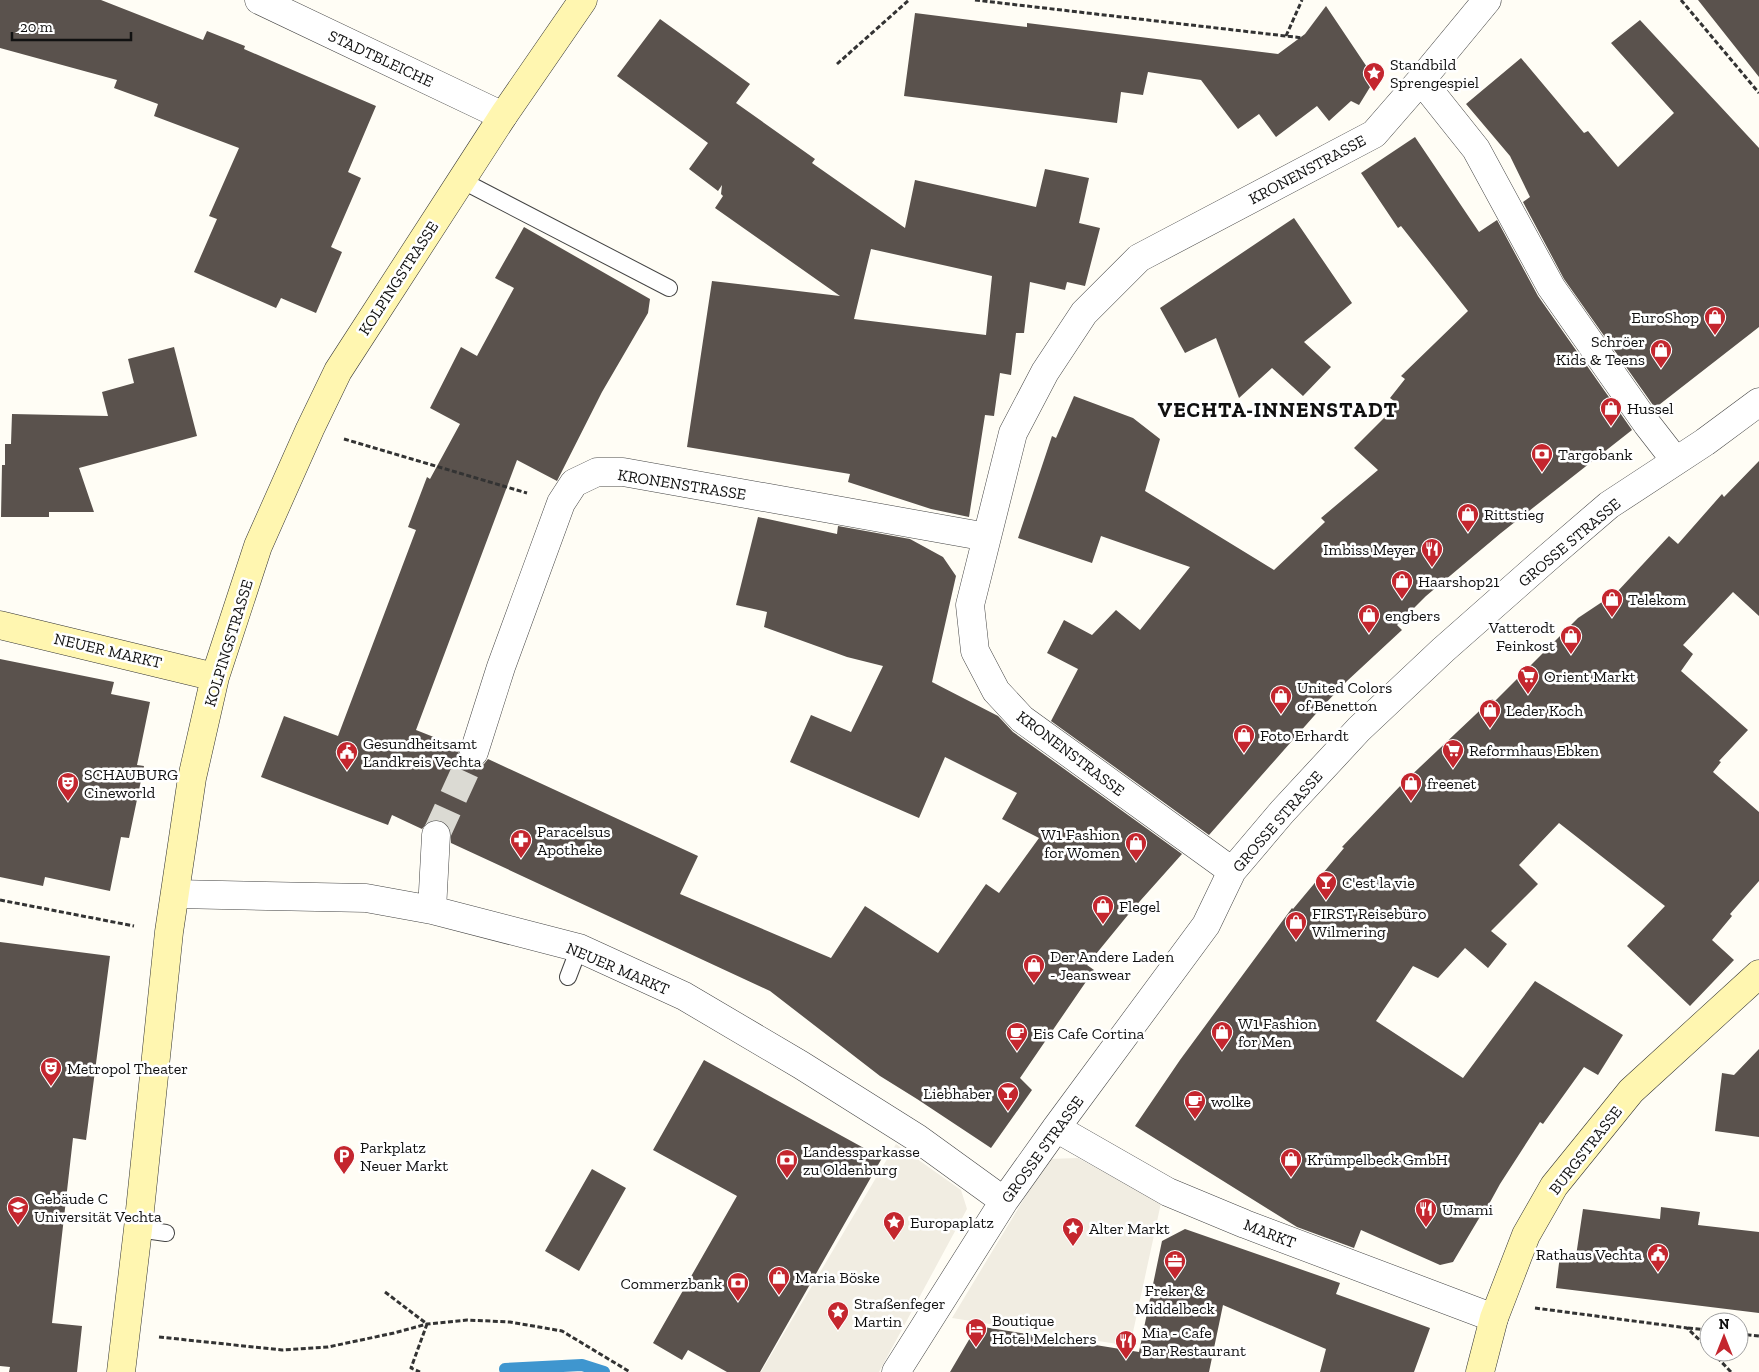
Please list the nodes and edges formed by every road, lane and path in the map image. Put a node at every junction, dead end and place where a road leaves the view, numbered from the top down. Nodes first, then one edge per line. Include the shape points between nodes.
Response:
1 (259, 0) edge
2 (583, 0) edge
3 (909, 0) edge
4 (974, 0) edge
5 (1302, 0) edge
6 (1487, 0) edge
7 (1681, 0) edge
8 (1286, 36) junction
9 (1303, 38) dead end
10 (837, 64) dead end
11 (1422, 80) junction
12 (1759, 93) edge
13 (502, 116) junction
14 (461, 180) junction
15 (670, 288) dead end
16 (1759, 402) edge
17 (310, 429) junction
18 (1676, 460) junction
19 (561, 503) junction
20 (987, 537) junction
21 (0, 625) edge
22 (215, 677) junction
23 (474, 752) tunnel mouth
24 (436, 836) tunnel mouth
25 (1232, 871) junction
26 (176, 894) junction
27 (0, 901) edge
28 (432, 910) junction
29 (170, 932) junction
30 (579, 948) junction
31 (1759, 974) edge
32 (568, 977) dead end
33 (1056, 1128) junction
34 (1004, 1202) junction
35 (138, 1229) junction
36 (166, 1233) dead end
37 (385, 1292) dead end
38 (1494, 1318) junction
39 (427, 1324) junction
40 (1687, 1328) junction
41 (1699, 1329) edge
42 (126, 1333) junction
43 (1699, 1340) edge
44 (1722, 1362) edge
45 (121, 1372) edge
46 (420, 1372) edge
47 (630, 1372) edge
48 (896, 1372) edge
49 (1480, 1372) edge
50 (1732, 1372) edge

1 - 13 street, STADTBLEICHE
2 - 13 street, KOLPINGSTRASSE
3 - 10 path
4 - 8 path
5 - 8 path
6 - 11 street, KRONENSTRASSE
7 - 12 path
8 - 9 path
11 - 18 street via 1476,149 1551,287
11 - 20 street, KRONENSTRASSE via 1374,134 1139,258 1084,313 1045,372 1013,433
13 - 14 street, KOLPINGSTRASSE
14 - 15 lane
14 - 17 street, KOLPINGSTRASSE via 338,371
16 - 18 street, GROSSE STRASSE
17 - 19 path
17 - 22 street, KOLPINGSTRASSE via 258,546
18 - 25 street, GROSSE STRASSE via 1609,505 1443,650 1359,728
19 - 20 street, KRONENSTRASSE via 574,483 597,472 623,472
19 - 23 street, KRONENSTRASSE via 500,668
20 - 25 street, KRONENSTRASSE via 970,605 975,651 996,691 1022,719
21 - 22 street, NEUER MARKT
22 - 26 street, KOLPINGSTRASSE via 192,778
24 - 28 street
25 - 33 street, GROSSE STRASSE via 1206,925
26 - 28 street, NEUER MARKT via 366,898
26 - 29 street, KOLPINGSTRASSE
27 - 29 path
28 - 30 street, NEUER MARKT
29 - 35 street, KOLPINGSTRASSE
30 - 32 lane
30 - 34 street, NEUER MARKT via 684,996 800,1065 917,1138
31 - 38 street, BURGSTRASSE via 1631,1090 1554,1186 1526,1235
33 - 34 street, GROSSE STRASSE
33 - 38 street, MARKT via 1168,1192
34 - 48 street, GROSSE STRASSE
35 - 36 lane
35 - 42 street, KOLPINGSTRASSE
37 - 39 path
38 - 40 path via 1535,1308
38 - 49 street, BURGSTRASSE
39 - 42 path via 328,1347 282,1350
39 - 46 path via 411,1368
39 - 47 path via 467,1320 510,1322 562,1331
40 - 41 path
40 - 43 path
42 - 45 street, KOLPINGSTRASSE
44 - 50 path

